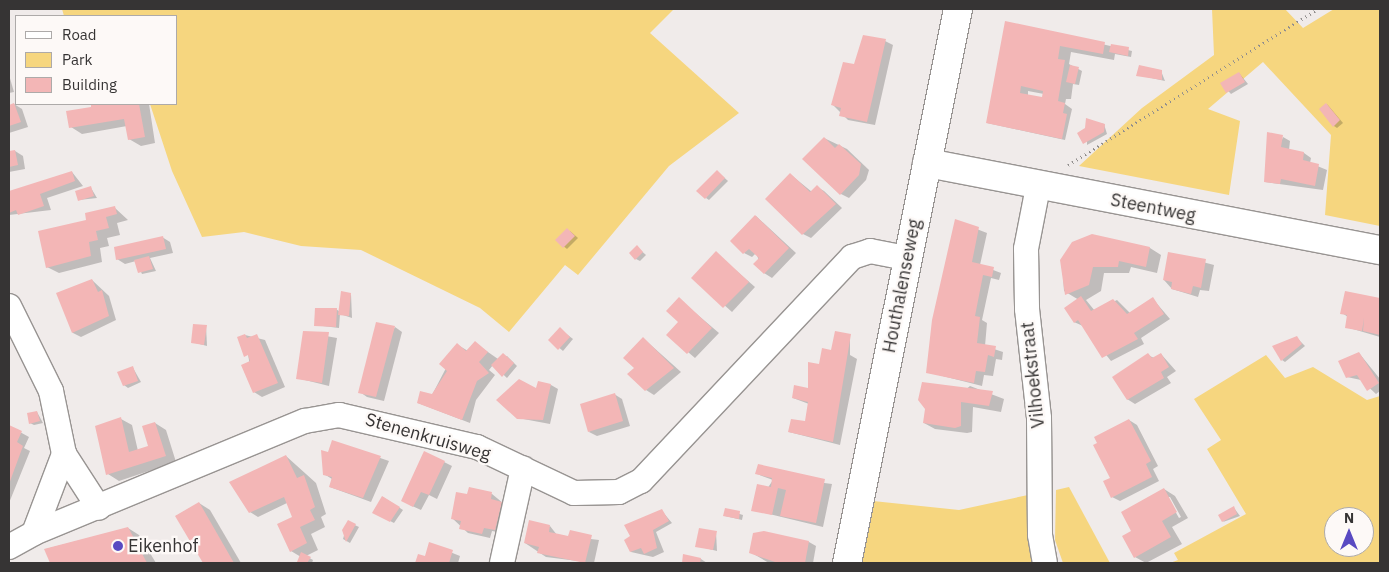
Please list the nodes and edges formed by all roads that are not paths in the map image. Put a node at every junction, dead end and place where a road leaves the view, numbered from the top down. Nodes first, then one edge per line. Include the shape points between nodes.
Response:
1 (958, 9) edge
2 (927, 163) junction
3 (1046, 188) junction
4 (1380, 250) edge
5 (907, 258) junction
6 (9, 306) edge
7 (64, 454) junction
8 (523, 468) junction
9 (99, 508) junction
10 (34, 533) junction
11 (9, 547) edge
12 (502, 563) edge
13 (847, 563) edge
14 (1046, 563) edge

1 - 2 street, Houthalenseweg
2 - 3 street, Steentweg
2 - 5 street, Houthalenseweg
3 - 4 street, Steentweg
3 - 14 street, Vilhoekstraat via 1026,249 1027,309 1039,418 1040,535
5 - 8 street, Stenenkruisweg via 870,251 852,257 642,481 619,492 574,493
5 - 13 street, Houthalenseweg
6 - 7 street via 50,391
7 - 9 street
7 - 10 street
8 - 9 street, Stenenkruisweg via 477,447 339,415 305,422
8 - 12 street
9 - 10 street, Stenenkruisweg
10 - 11 street, Stenenkruisweg

